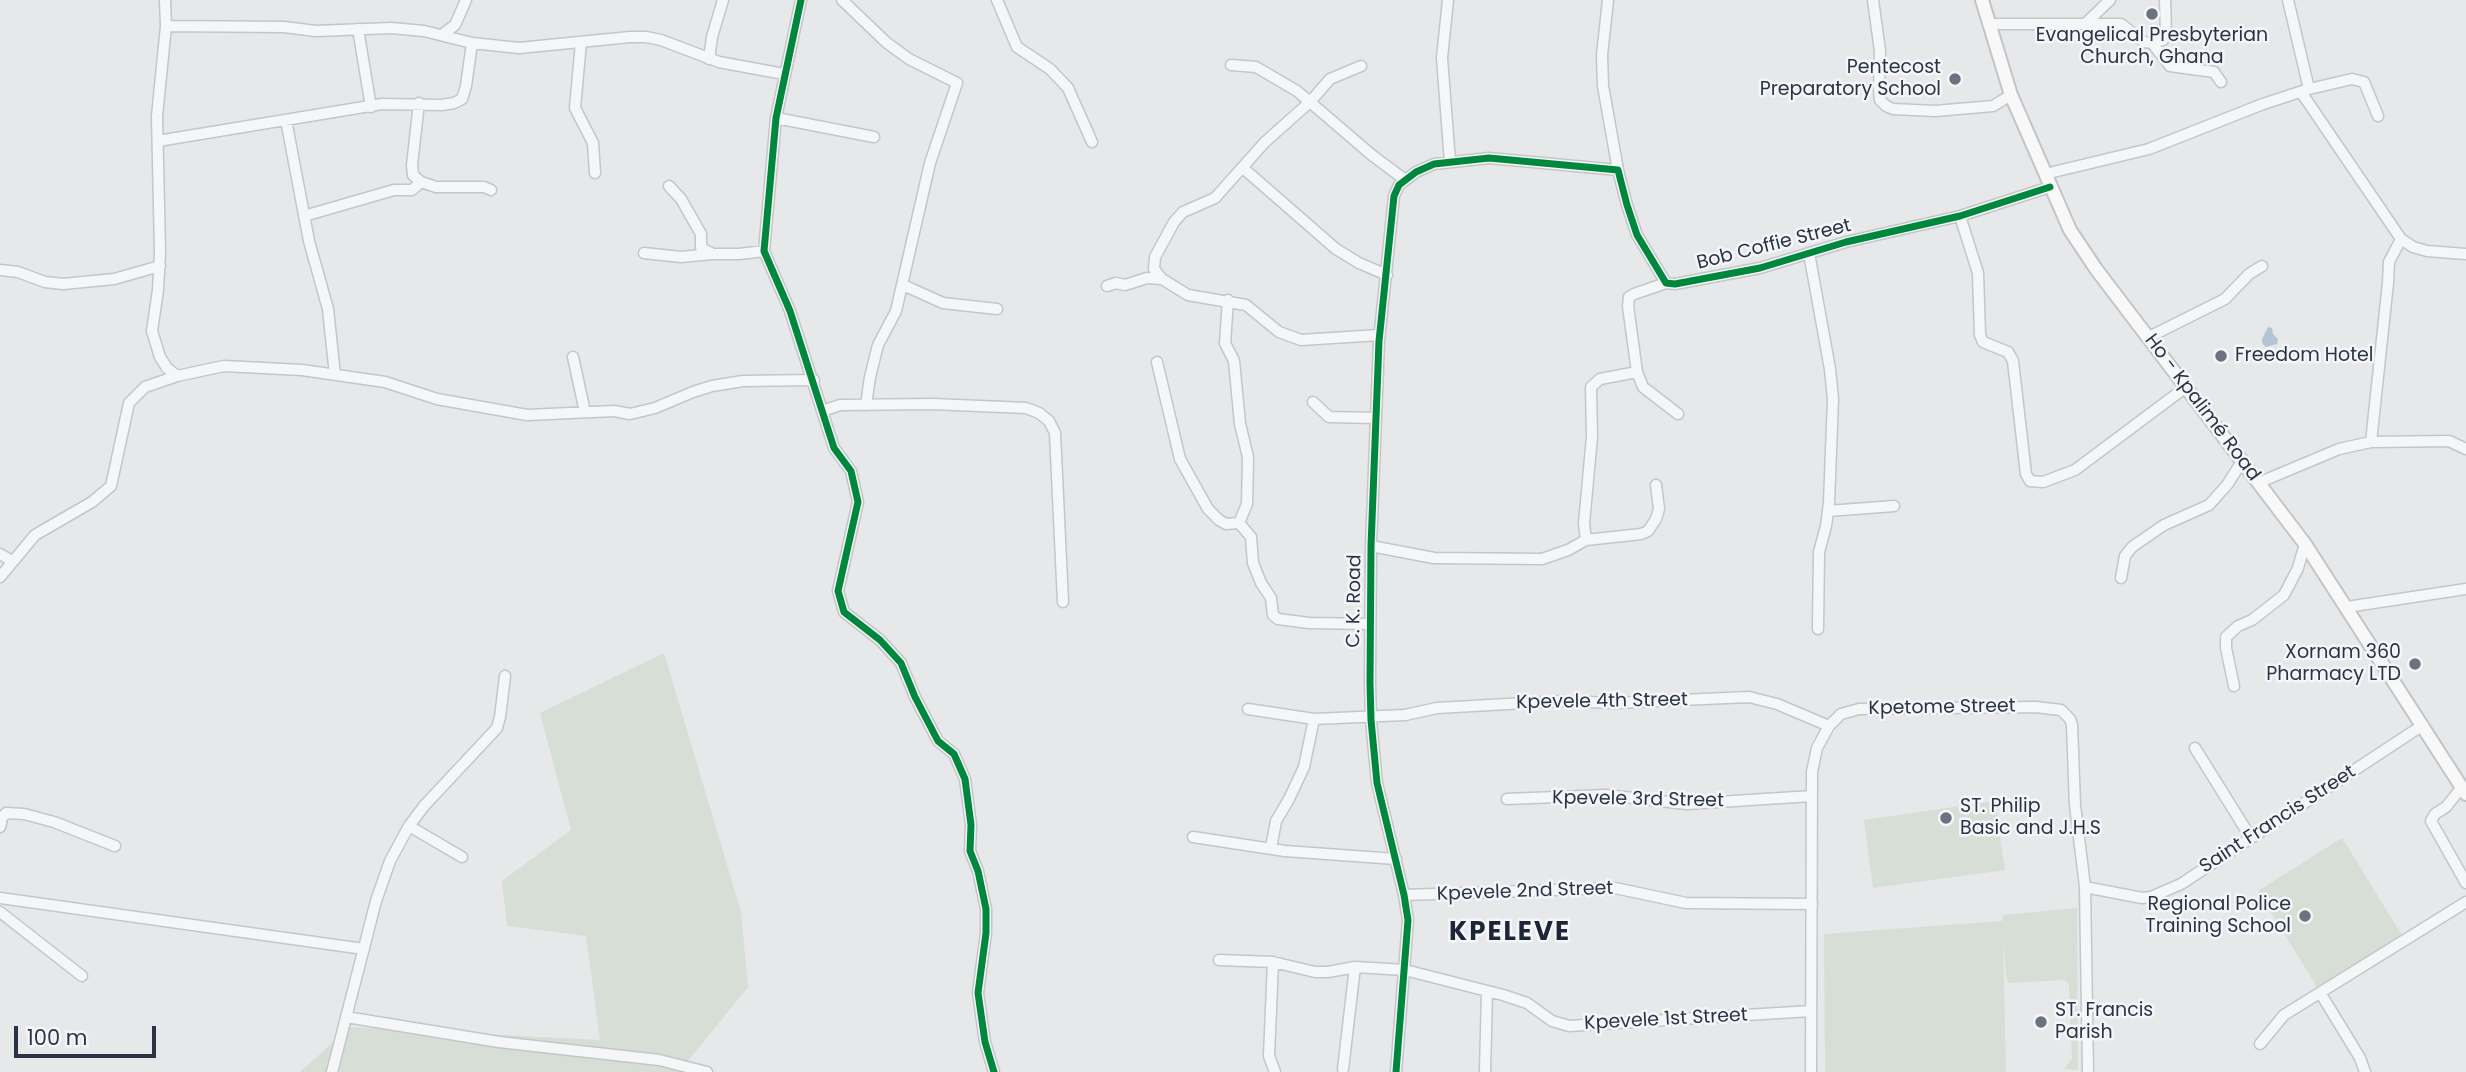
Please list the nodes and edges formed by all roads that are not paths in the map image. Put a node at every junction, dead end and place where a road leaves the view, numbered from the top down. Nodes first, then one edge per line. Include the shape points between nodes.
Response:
1 (165, 0) edge
2 (466, 0) edge
3 (723, 0) edge
4 (801, 0) edge
5 (842, 0) edge
6 (997, 0) edge
7 (1448, 0) edge
8 (1608, 0) edge
9 (1873, 0) edge
10 (1982, 0) edge
11 (2110, 0) edge
12 (2165, 0) edge
13 (2288, 0) edge
14 (1989, 24) junction
15 (2085, 24) junction
16 (166, 26) junction
17 (358, 29) junction
18 (443, 34) junction
19 (581, 42) junction
20 (472, 43) junction
21 (2152, 43) junction
22 (709, 59) junction
23 (1231, 65) dead end
24 (1361, 66) dead end
25 (784, 74) junction
26 (2221, 82) dead end
27 (2305, 90) junction
28 (2011, 95) junction
29 (1310, 102) junction
30 (419, 103) junction
31 (371, 107) junction
32 (2378, 116) dead end
33 (776, 118) junction
34 (285, 120) junction
35 (874, 137) dead end
36 (158, 141) junction
37 (1092, 142) dead end
38 (1450, 162) junction
39 (1243, 168) junction
40 (1618, 170) junction
41 (595, 173) dead end
42 (2045, 174) junction
43 (1404, 179) junction
44 (421, 182) junction
45 (669, 186) dead end
46 (2050, 187) junction
47 (491, 191) dead end
48 (304, 216) junction
49 (1960, 216) junction
50 (2401, 239) junction
51 (764, 251) junction
52 (644, 253) dead end
53 (1809, 253) junction
54 (713, 254) junction
55 (2466, 254) edge
56 (160, 266) junction
57 (2262, 266) dead end
58 (0, 270) edge
59 (1387, 275) junction
60 (1162, 279) junction
61 (1666, 283) junction
62 (902, 285) junction
63 (1107, 286) dead end
64 (1228, 300) junction
65 (997, 309) dead end
66 (1379, 335) junction
67 (2149, 337) junction
68 (573, 357) dead end
69 (1157, 362) dead end
70 (1637, 372) junction
71 (335, 375) junction
72 (177, 376) junction
73 (814, 380) junction
74 (2186, 387) junction
75 (1313, 402) dead end
76 (866, 405) junction
77 (585, 411) junction
78 (822, 411) junction
79 (1678, 414) dead end
80 (1376, 418) junction
81 (2371, 442) junction
82 (2466, 449) edge
83 (2241, 463) junction
84 (2258, 483) junction
85 (1656, 485) dead end
86 (1894, 506) dead end
87 (1828, 511) junction
88 (1239, 523) junction
89 (1586, 540) junction
90 (2305, 544) junction
91 (1371, 546) junction
92 (0, 554) edge
93 (12, 561) junction
94 (0, 577) edge
95 (2121, 578) dead end
96 (2466, 589) edge
97 (1063, 602) dead end
98 (2347, 607) junction
99 (1370, 624) junction
100 (1818, 628) dead end
101 (505, 676) dead end
102 (2234, 686) dead end
103 (1248, 709) dead end
104 (1370, 715) junction
105 (1314, 719) junction
106 (2423, 725) junction
107 (1829, 726) junction
108 (2195, 748) dead end
109 (2464, 791) edge
110 (1812, 796) junction
111 (1507, 799) dead end
112 (408, 826) junction
113 (0, 827) edge
114 (1192, 837) dead end
115 (2251, 838) junction
116 (115, 846) dead end
117 (1271, 849) junction
118 (462, 857) dead end
119 (1396, 859) junction
120 (2466, 883) edge
121 (2085, 887) junction
122 (1405, 895) junction
123 (0, 898) edge
124 (2466, 902) edge
125 (1812, 904) junction
126 (0, 912) edge
127 (364, 949) junction
128 (1219, 960) dead end
129 (1273, 962) junction
130 (1356, 967) junction
131 (1405, 971) junction
132 (82, 976) dead end
133 (1487, 991) junction
134 (2321, 994) junction
135 (1811, 1012) junction
136 (346, 1017) junction
137 (2260, 1044) dead end
138 (1343, 1069) dead end
139 (332, 1072) edge
140 (708, 1072) edge
141 (994, 1072) edge
142 (1275, 1072) edge
143 (1396, 1072) edge
144 (1485, 1072) edge
145 (1811, 1072) edge
146 (2088, 1072) edge
147 (2365, 1072) edge

1 - 16 street
2 - 18 street via 455,25
3 - 22 street
4 - 25 street
5 - 62 street via 898,51 957,83 930,163
6 - 37 street via 1017,47 1051,69 1068,88
7 - 38 street via 1442,58
8 - 40 street via 1602,86
9 - 28 street via 1880,51 1879,90 1886,106 1935,111 1993,106
10 - 14 main road, Ho - Kpalimé Road
11 - 15 street
12 - 21 street via 2166,34
13 - 27 street
14 - 15 street
14 - 28 main road, Ho - Kpalimé Road
15 - 21 street via 2121,24
16 - 17 street
16 - 36 street
17 - 18 street
17 - 31 street
18 - 20 street
19 - 20 street via 519,48
19 - 22 street via 646,37
19 - 41 street via 575,108 593,143
20 - 30 street via 462,99 442,105
21 - 26 street via 2170,66 2214,72
22 - 25 street
23 - 29 street via 1256,67
24 - 29 street via 1334,76
25 - 33 street
27 - 32 street via 2360,79
27 - 42 street via 2149,149
27 - 50 street
28 - 42 main road, Ho - Kpalimé Road
29 - 39 street
29 - 43 street
30 - 31 street
30 - 44 street via 412,165 413,175
31 - 34 street
33 - 35 street
33 - 51 street
34 - 36 street
34 - 48 street
36 - 56 street
38 - 40 street via 1489,158
38 - 43 street via 1425,167
39 - 59 street via 1336,249
39 - 60 street via 1215,198 1183,212 1174,222 1155,257 1154,269
40 - 61 street via 1637,235
42 - 46 main road, Ho - Kpalimé Road
43 - 59 street, C. K. Road via 1394,196
44 - 47 street
44 - 48 street via 412,190 394,190
45 - 54 street via 701,234 701,248
46 - 49 street, Bob Coffie Street
46 - 67 main road, Ho - Kpalimé Road via 2070,230
48 - 71 street via 328,309
49 - 53 street, Bob Coffie Street
49 - 74 street via 1978,273 1980,335 1983,342 2003,348 2013,361 2030,481 2043,482 2075,470
50 - 55 street via 2427,251
50 - 81 street via 2389,262
51 - 54 street
51 - 73 street
52 - 54 street
53 - 61 street, Bob Coffie Street via 1760,268
53 - 87 street via 1833,399
56 - 58 street via 114,279 63,284
56 - 72 street via 152,336 160,358
57 - 67 street via 2225,299
59 - 66 street, C. K. Road
60 - 63 street
60 - 64 street via 1188,295
61 - 70 street, Bob Coffie Street via 1634,293 1628,300
62 - 65 street via 943,303
62 - 76 street via 896,310 881,336
64 - 66 street via 1246,305 1279,332 1301,340
64 - 88 street via 1225,343 1234,360 1248,457 1247,504
66 - 80 street, C. K. Road
67 - 74 main road, Ho - Kpalimé Road
68 - 77 street
69 - 88 street via 1180,459 1208,509 1226,524
70 - 79 street via 1645,390
70 - 89 street via 1600,379 1591,387
71 - 72 street via 224,366
71 - 77 street via 527,415
72 - 93 street via 145,387 129,403 111,486 35,535
73 - 77 street via 719,385 630,414
73 - 78 street
74 - 83 main road, Ho - Kpalimé Road
75 - 80 street via 1329,417
76 - 78 street via 840,405
76 - 97 street via 1026,408 1049,421 1055,433
78 - 141 street via 834,448 851,471 858,502 838,591 844,612 901,663 934,734 954,754 965,779 970,851 986,909 978,993
80 - 91 street, C. K. Road
81 - 82 street via 2449,441
81 - 84 street via 2339,449
83 - 84 main road, Ho - Kpalimé Road
83 - 95 street via 2209,505 2164,525 2132,547 2125,556
84 - 90 main road, Ho - Kpalimé Road
85 - 89 street via 1659,509 1648,531
86 - 87 street
87 - 100 street via 1819,552
88 - 99 street via 1251,537 1253,564 1271,598 1274,617
89 - 91 street via 1542,559 1525,560 1434,558
90 - 98 main road, Ho - Kpalimé Road
90 - 102 street via 2284,594 2226,637
91 - 99 street, C. K. Road
92 - 93 street
93 - 94 street
96 - 98 street
98 - 106 main road, Ho - Kpalimé Road
99 - 104 street, C. K. Road
101 - 112 street via 496,728
103 - 105 street, Kpevele 4th Street
104 - 105 street, Kpevele 4th Street
104 - 107 street, Kpevele 4th Street via 1560,701 1749,697
104 - 119 street, C. K. Road via 1377,783
105 - 117 street via 1304,767 1276,821
106 - 109 main road, Ho - Kpalimé Road
106 - 115 street, Saint Francis Street
107 - 110 street via 1817,748
107 - 121 street, Kpetome Street via 1841,714 1859,709 2061,710 2072,725
108 - 115 street
109 - 120 street via 2431,821
110 - 111 street, Kpevele 3rd Street via 1687,804 1606,795
110 - 125 street
112 - 118 street
112 - 127 street via 384,876
113 - 116 street via 6,813 24,814
114 - 117 street
115 - 121 street, Saint Francis Street via 2181,884 2151,897
117 - 119 street
119 - 122 street, C. K. Road
121 - 146 street
122 - 125 street, Kpevele 2nd Street via 1615,888 1686,903
122 - 131 street, C. K. Road
123 - 127 street
124 - 134 street
125 - 135 street
126 - 132 street
127 - 136 street
128 - 129 street, Kpevele 1st Street
129 - 130 street, Kpevele 1st Street via 1314,972
129 - 142 street via 1269,1056
130 - 131 street, Kpevele 1st Street
130 - 138 street
131 - 133 street, Kpevele 1st Street
131 - 143 street, C. K. Road
133 - 135 street, Kpevele 1st Street via 1527,1003 1552,1021 1569,1026
133 - 144 street
134 - 137 street via 2284,1016
134 - 147 street
135 - 145 street
136 - 139 street
136 - 140 street via 499,1042 659,1060

